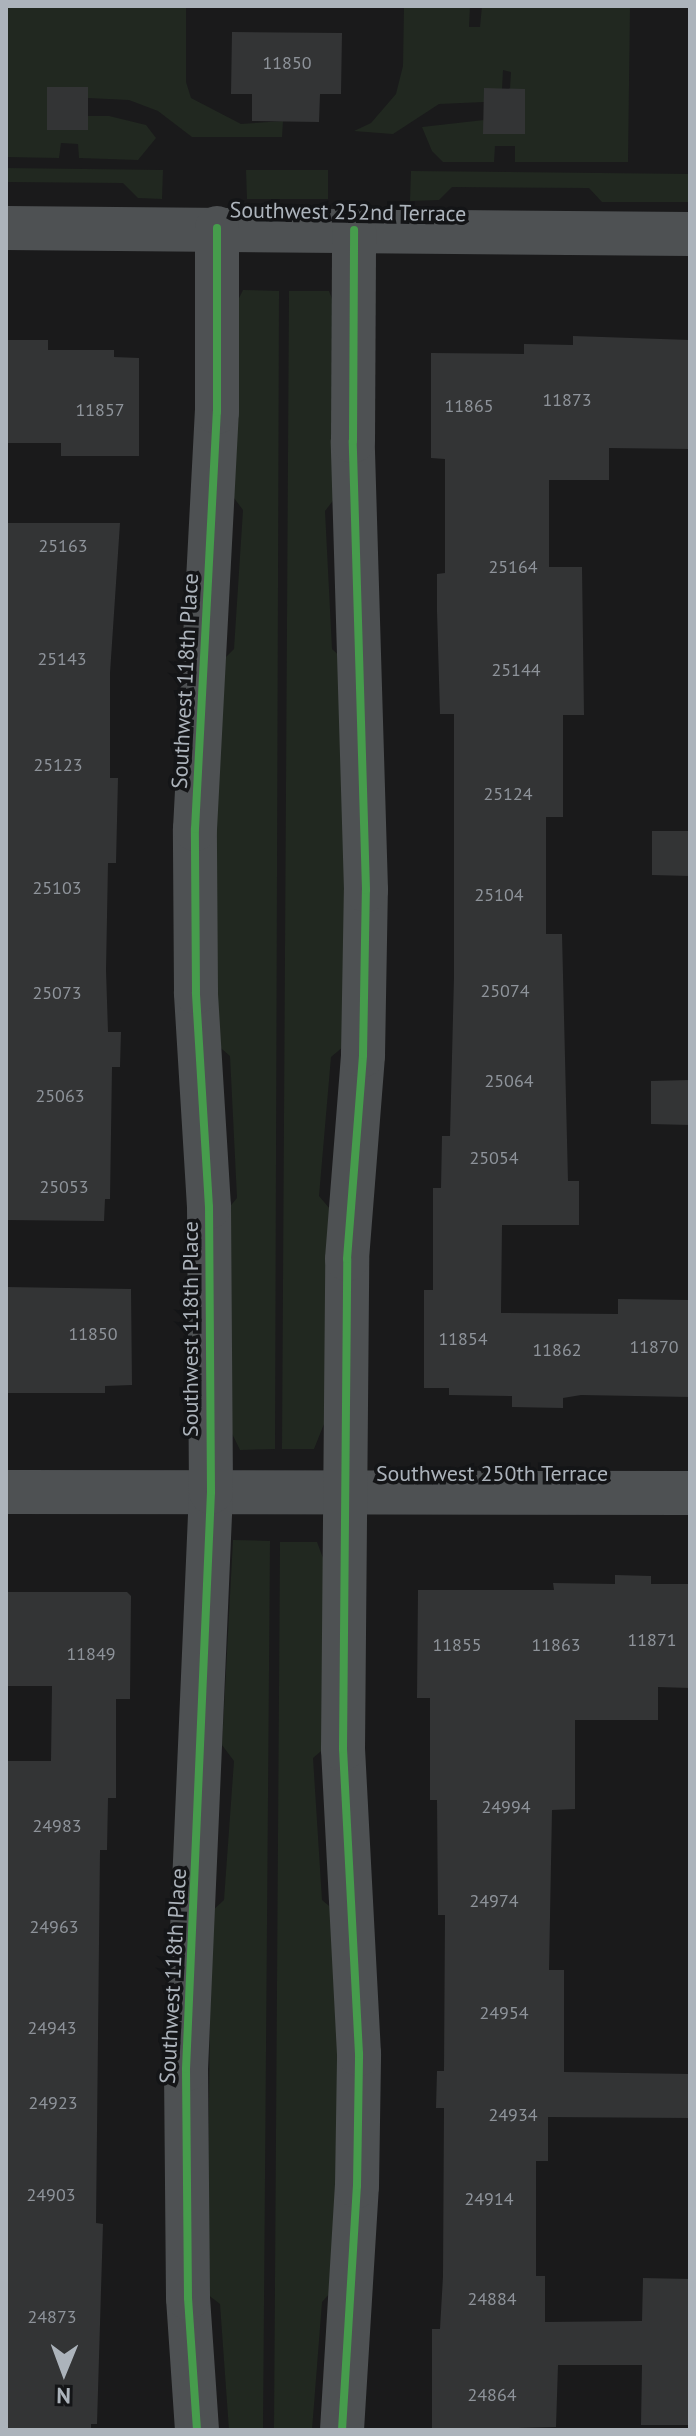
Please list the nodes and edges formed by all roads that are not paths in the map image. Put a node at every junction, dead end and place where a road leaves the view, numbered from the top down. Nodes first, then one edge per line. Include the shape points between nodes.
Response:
1 (6, 228) edge
2 (217, 228) junction
3 (354, 230) junction
4 (690, 234) edge
5 (6, 1492) edge
6 (211, 1492) junction
7 (343, 1492) junction
8 (690, 1493) edge
9 (197, 2430) edge
10 (342, 2430) edge

1 - 2 street, Southwest 252nd Terrace
2 - 3 street, Southwest 252nd Terrace
2 - 6 street, Southwest 118th Place via 217,412 195,829 196,992 209,1207
3 - 4 street, Southwest 252nd Terrace
3 - 7 street via 353,441 366,782 365,956 347,1259
5 - 6 street, Southwest 250th Terrace
6 - 7 street, Southwest 250th Terrace
6 - 9 street, Southwest 118th Place via 186,2069 188,2298
7 - 8 street, Southwest 250th Terrace
7 - 10 street via 343,1749 359,2054

